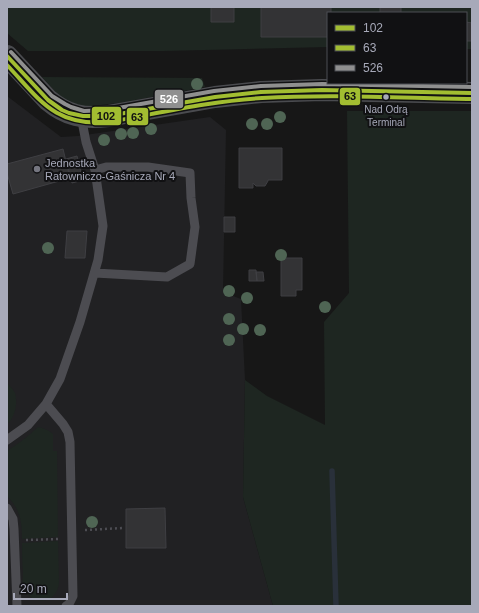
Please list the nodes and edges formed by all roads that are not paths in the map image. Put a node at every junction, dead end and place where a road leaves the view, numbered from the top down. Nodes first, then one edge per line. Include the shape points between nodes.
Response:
1 (7, 56) edge
2 (472, 93) edge
3 (81, 116) junction
4 (95, 170) junction
5 (95, 273) junction
6 (46, 404) junction
7 (7, 440) edge
8 (7, 508) edge
9 (68, 605) edge
10 (17, 606) edge

1 - 3 street via 52,103 64,111
2 - 3 street via 274,91 222,96 100,117
3 - 4 lane
4 - 5 lane via 103,226
4 - 5 lane via 106,167 148,167 190,173 195,227 190,264 167,277
5 - 6 lane via 60,379
6 - 7 lane via 28,425
6 - 9 lane via 63,424 70,442 73,596
8 - 10 lane via 13,519

